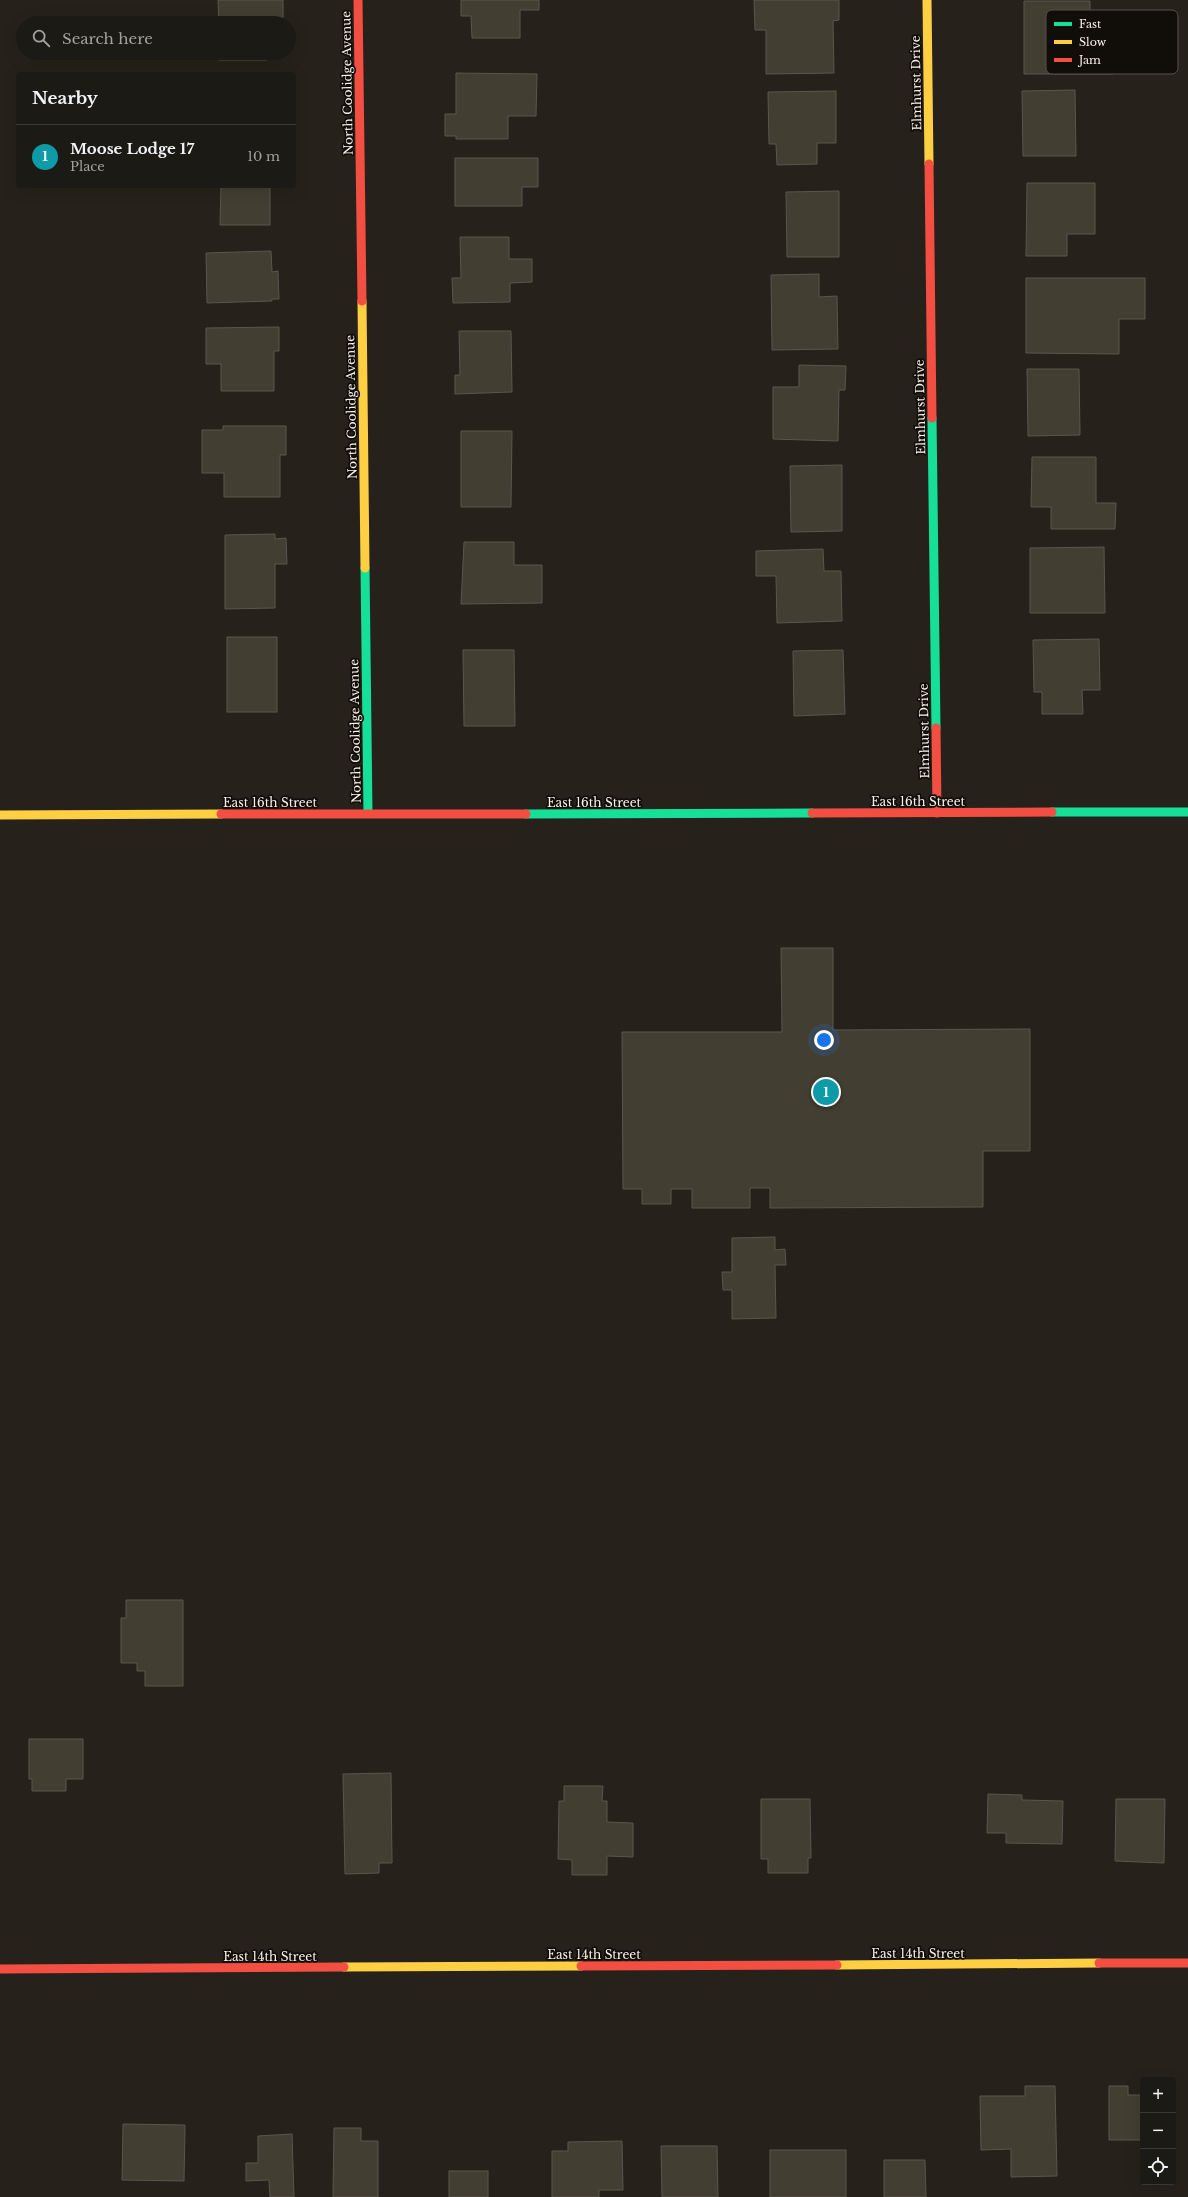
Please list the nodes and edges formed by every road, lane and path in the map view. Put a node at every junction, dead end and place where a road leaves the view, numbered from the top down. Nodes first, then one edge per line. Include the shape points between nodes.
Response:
1 (358, 0) edge
2 (928, 0) edge
3 (1188, 812) edge
4 (368, 814) junction
5 (937, 814) junction
6 (0, 815) edge
7 (1188, 1963) edge
8 (0, 1969) edge

1 - 4 street, North Coolidge Avenue
2 - 5 street, Elmhurst Drive
3 - 5 street, East 16th Street
4 - 5 street, East 16th Street
4 - 6 street, East 16th Street
7 - 8 street, East 14th Street

